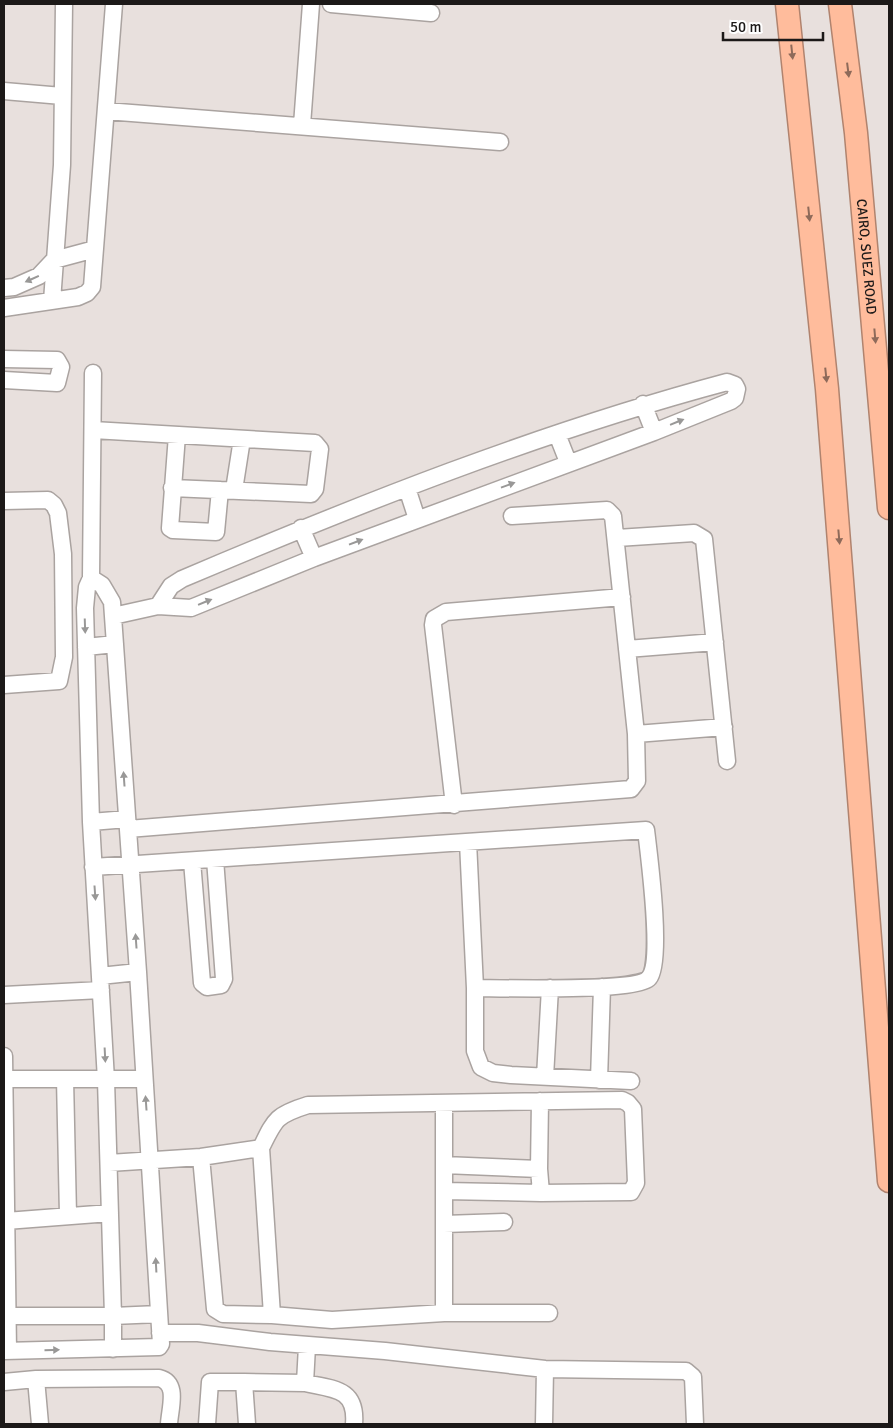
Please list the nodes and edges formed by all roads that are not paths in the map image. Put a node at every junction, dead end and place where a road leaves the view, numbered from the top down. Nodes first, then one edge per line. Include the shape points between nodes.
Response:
1 (64, 4) edge
2 (114, 4) edge
3 (311, 4) edge
4 (331, 4) edge
5 (787, 4) edge
6 (840, 4) edge
7 (431, 13) dead end
8 (4, 91) edge
9 (62, 96) junction
10 (106, 111) junction
11 (302, 125) junction
12 (500, 142) dead end
13 (95, 249) junction
14 (54, 260) junction
15 (4, 288) edge
16 (52, 301) junction
17 (4, 308) edge
18 (4, 359) edge
19 (94, 373) dead end
20 (4, 380) edge
21 (643, 404) junction
22 (93, 430) junction
23 (654, 432) junction
24 (557, 434) junction
25 (177, 435) junction
26 (242, 439) junction
27 (568, 462) junction
28 (172, 488) junction
29 (407, 488) junction
30 (227, 490) junction
31 (4, 501) edge
32 (889, 508) edge
33 (512, 516) dead end
34 (417, 519) junction
35 (301, 528) junction
36 (617, 538) junction
37 (314, 558) junction
38 (91, 578) junction
39 (622, 597) junction
40 (158, 606) junction
41 (113, 616) junction
42 (715, 642) junction
43 (115, 644) junction
44 (86, 647) junction
45 (627, 649) junction
46 (4, 685) edge
47 (724, 727) junction
48 (636, 734) junction
49 (727, 761) dead end
50 (454, 804) junction
51 (91, 822) junction
52 (128, 824) junction
53 (468, 842) junction
54 (216, 859) junction
55 (192, 861) junction
56 (130, 864) junction
57 (93, 867) junction
58 (138, 972) junction
59 (101, 983) junction
60 (602, 987) junction
61 (475, 988) junction
62 (550, 988) junction
63 (4, 995) edge
64 (4, 1056) edge
65 (545, 1077) junction
66 (5, 1079) junction
67 (65, 1079) junction
68 (144, 1079) junction
69 (106, 1080) junction
70 (599, 1080) junction
71 (631, 1081) dead end
72 (540, 1101) junction
73 (444, 1103) junction
74 (261, 1148) junction
75 (201, 1157) junction
76 (149, 1160) junction
77 (109, 1163) junction
78 (444, 1165) junction
79 (538, 1168) junction
80 (889, 1181) edge
81 (444, 1191) junction
82 (541, 1193) junction
83 (110, 1213) junction
84 (68, 1215) junction
85 (6, 1221) junction
86 (504, 1222) dead end
87 (444, 1224) junction
88 (549, 1312) dead end
89 (159, 1314) junction
90 (444, 1314) junction
91 (5, 1316) edge
92 (113, 1316) junction
93 (272, 1316) junction
94 (160, 1333) junction
95 (307, 1346) junction
96 (113, 1349) junction
97 (6, 1351) edge
98 (545, 1369) junction
99 (36, 1379) junction
100 (4, 1382) edge
101 (244, 1382) junction
102 (305, 1383) junction
103 (40, 1424) edge
104 (169, 1424) edge
105 (207, 1424) edge
106 (247, 1424) edge
107 (354, 1424) edge
108 (544, 1424) edge
109 (694, 1424) edge

1 - 9 lane
2 - 10 lane
3 - 11 lane
4 - 7 lane
5 -> 80 highway via 828,398
6 -> 32 highway, CAIRO, SUEZ ROAD via 857,142
8 - 9 lane
9 - 14 lane via 62,165
10 - 11 lane
10 - 13 lane
11 - 12 lane
13 - 14 lane
13 - 16 lane via 92,287 78,297
14 -> 15 lane via 39,276
14 - 16 lane
16 - 17 lane
18 - 20 lane via 57,360 61,368 57,383
19 - 22 lane
21 - 23 lane
23 -> 21 lane via 735,398 737,389 727,382
21 - 24 lane
22 - 25 lane
22 - 38 lane
23 - 27 lane
24 - 27 lane
24 - 29 lane
25 - 26 lane
25 - 28 lane
26 - 30 lane
26 - 30 lane via 316,444 320,449 315,489 309,495
34 -> 27 lane
28 - 30 lane
28 - 30 lane via 170,528 207,532 217,530
29 - 34 lane
29 - 35 lane
31 - 46 lane via 48,500 58,513 63,554 64,627 64,657 59,681
33 - 36 lane via 607,510 613,516
37 -> 34 lane
35 - 37 lane
35 - 40 lane via 182,579 171,586
36 - 39 lane
36 - 42 lane via 694,533 704,539
40 -> 37 lane via 191,608
38 - 41 lane via 108,593
38 -> 44 lane via 85,597
39 - 45 lane
39 - 50 lane via 446,612 434,619
40 - 41 lane
41 - 43 lane
42 - 45 lane
42 - 47 lane
43 - 44 lane
52 -> 43 lane
44 - 51 lane
45 - 48 lane
47 - 48 lane
47 - 49 lane
48 - 50 lane via 637,781 632,789
50 - 52 lane
51 - 52 lane
51 - 57 lane
52 - 56 lane
53 - 54 lane
53 - 60 lane via 646,830 653,902 654,965 649,978 641,983
53 - 61 lane
54 - 55 lane
54 - 55 lane via 224,979 219,986 207,987 203,984
55 - 56 lane
56 - 57 lane
58 -> 56 lane
57 -> 59 lane
58 - 59 lane
58 - 68 lane
59 - 63 lane
59 -> 69 lane
60 - 62 lane
60 - 70 lane
61 - 62 lane
61 - 65 lane via 475,1051 481,1067 493,1073
62 - 65 lane
64 - 66 lane
65 - 70 lane
66 - 67 lane
66 - 85 lane
67 - 69 lane
67 - 84 lane
68 - 69 lane
76 -> 68 lane
69 - 77 lane
70 - 71 lane
72 - 73 lane
72 - 79 lane
72 - 82 lane via 622,1100 628,1103 633,1109 636,1183 631,1192
73 - 74 lane via 308,1106 285,1112 271,1127
73 - 78 lane
74 - 75 lane
74 - 93 lane
75 - 76 lane
75 - 93 lane via 215,1309 222,1314
76 - 77 lane
89 -> 76 lane
77 - 83 lane
78 - 79 lane
78 - 81 lane
79 - 82 lane
81 - 82 lane
81 - 87 lane
83 - 84 lane
83 - 92 lane
84 - 85 lane
85 - 91 lane
86 - 87 lane
87 - 90 lane
88 - 90 lane
89 - 92 lane
89 - 94 lane
90 - 93 lane via 332,1320
91 - 92 lane
91 - 97 lane
92 - 96 lane
94 - 95 lane via 198,1333
94 - 96 lane via 159,1347
95 - 98 lane via 386,1351
95 - 102 lane
97 -> 96 lane
98 - 108 lane
98 - 109 lane via 689,1372 693,1377
99 - 100 lane
99 - 103 lane
99 - 104 lane via 167,1380 172,1386
101 - 102 lane
101 - 105 lane via 210,1382
101 - 106 lane
102 - 107 lane via 336,1390 349,1397 355,1411

